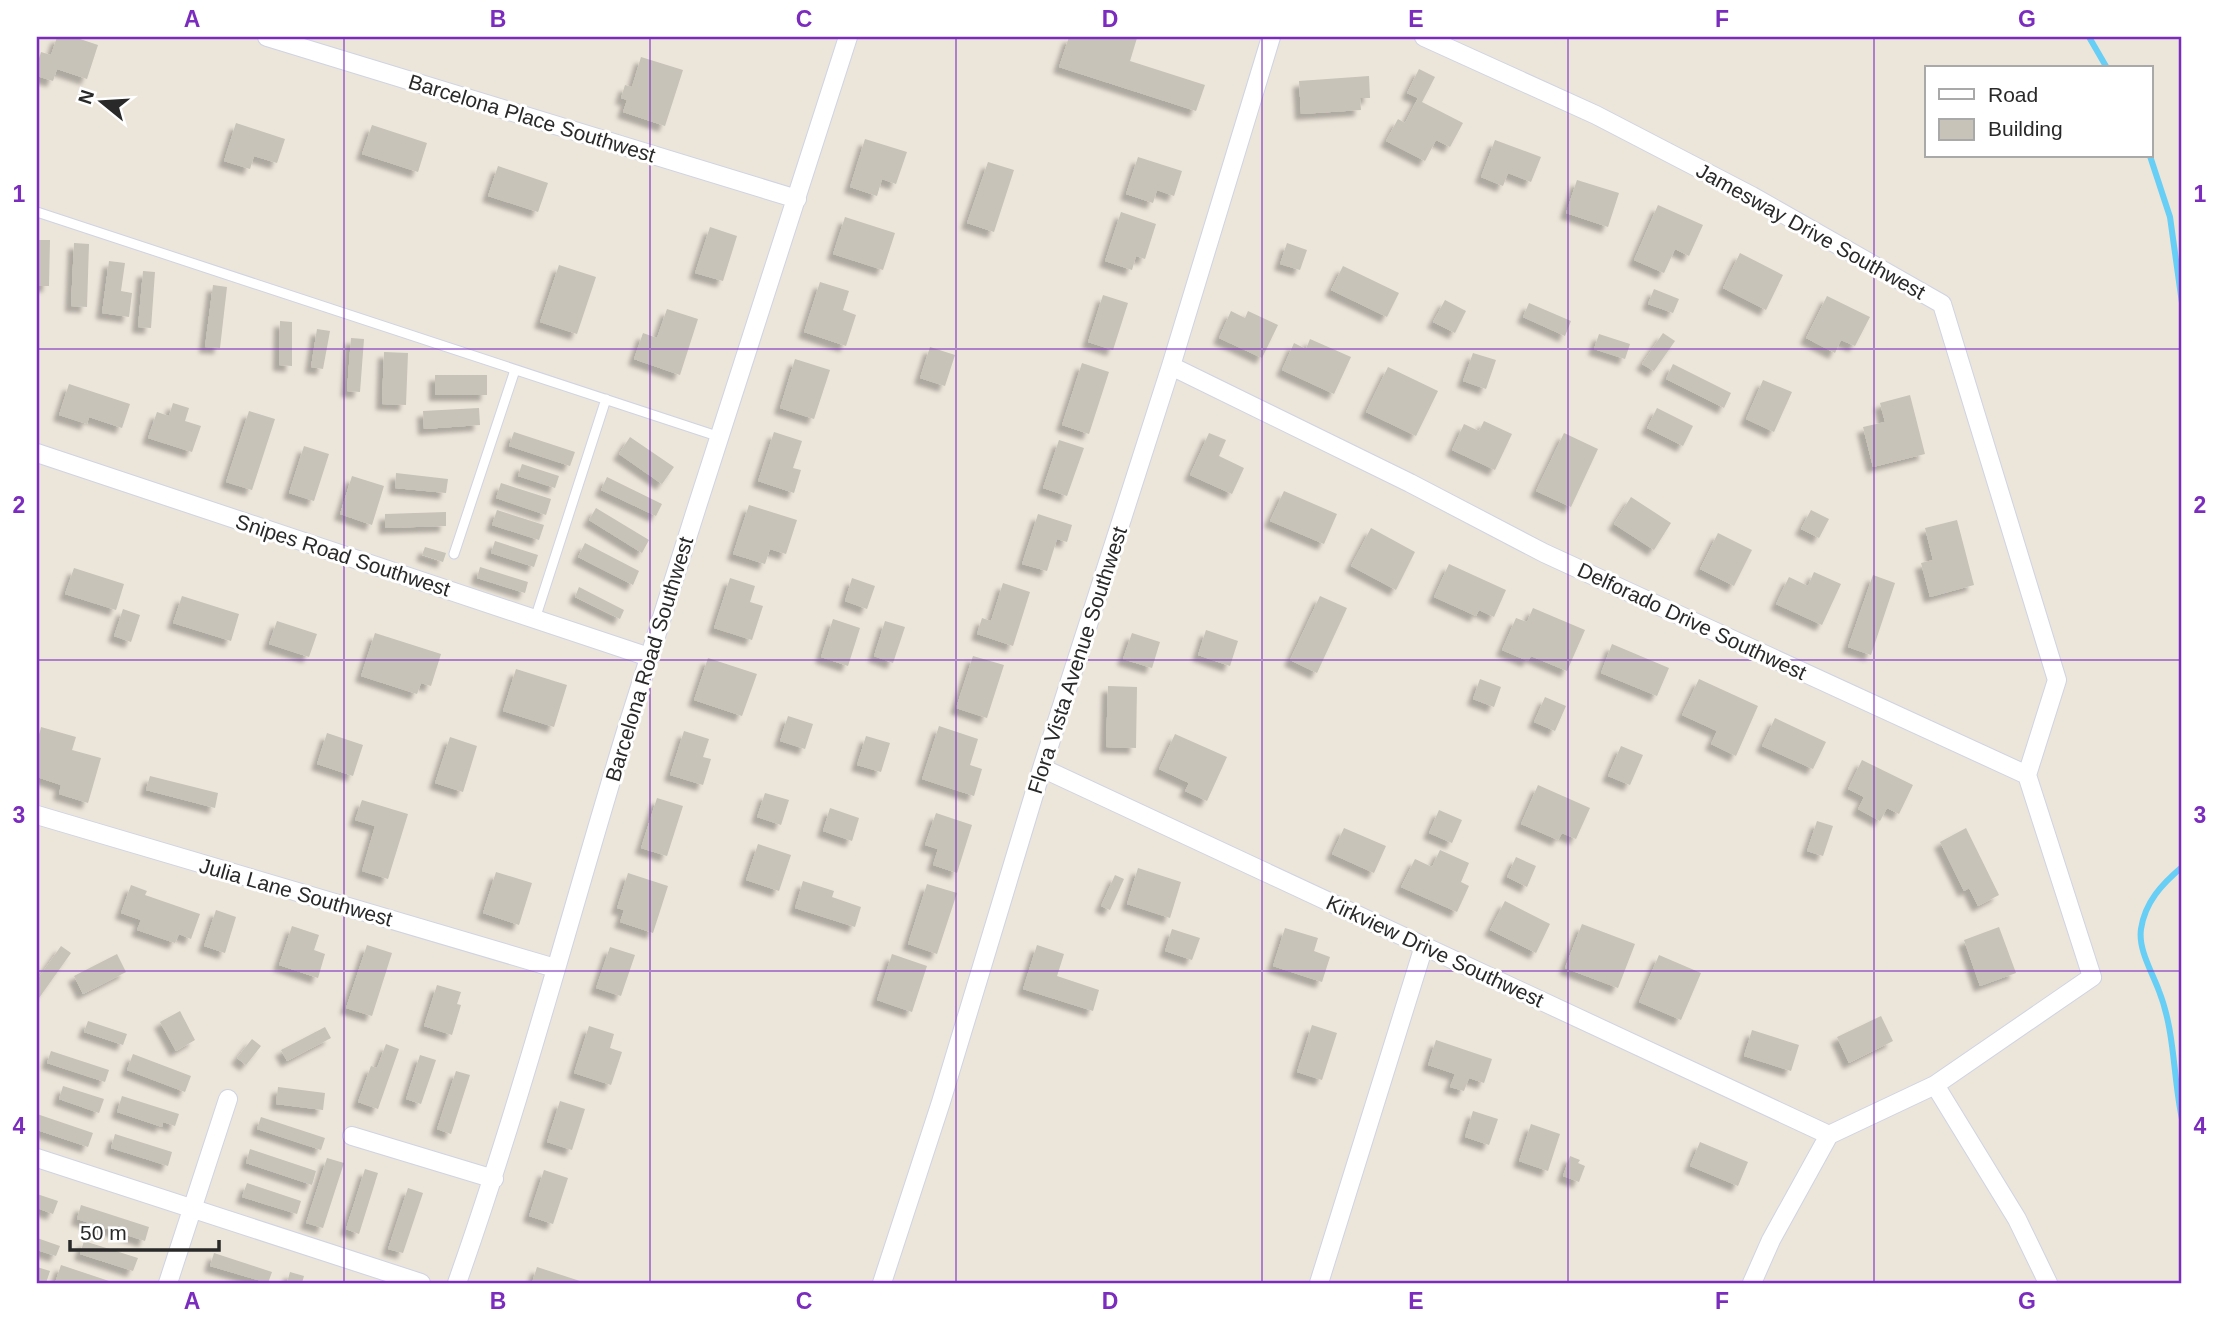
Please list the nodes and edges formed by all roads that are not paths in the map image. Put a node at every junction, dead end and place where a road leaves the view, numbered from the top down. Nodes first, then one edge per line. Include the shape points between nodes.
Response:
1 (267, 37) edge
2 (848, 37) edge
3 (1271, 37) edge
4 (1424, 37) edge
5 (797, 199) junction
6 (37, 212) edge
7 (1171, 366) junction
8 (515, 370) junction
9 (606, 399) junction
10 (720, 436) junction
11 (37, 453) edge
12 (454, 554) dead end
13 (535, 619) junction
14 (649, 657) junction
15 (1042, 768) junction
16 (2027, 775) junction
17 (37, 815) edge
18 (1424, 946) junction
19 (555, 968) junction
20 (1935, 1084) junction
21 (228, 1099) dead end
22 (1829, 1135) junction
23 (352, 1136) dead end
24 (37, 1158) edge
25 (494, 1179) junction
26 (191, 1209) junction
27 (389, 1278) edge
28 (168, 1283) edge
29 (421, 1283) edge
30 (457, 1283) edge
31 (882, 1283) edge
32 (1319, 1283) edge
33 (1752, 1283) edge
34 (2048, 1283) edge

1 - 5 street, Barcelona Place Southwest
2 - 5 street, Barcelona Road Southwest
3 - 7 street, Flora Vista Avenue Southwest
4 - 16 street, Jamesway Drive Southwest via 1596,115 1752,196 1942,304 2057,680
5 - 10 street, Barcelona Road Southwest
6 - 8 lane
7 - 15 street, Flora Vista Avenue Southwest
7 - 16 street, Delforado Drive Southwest via 1544,553
8 - 9 lane
8 - 12 lane
9 - 10 lane
9 - 13 lane
10 - 14 street, Barcelona Road Southwest
11 - 13 street, Snipes Road Southwest
13 - 14 street, Snipes Road Southwest
14 - 19 street, Barcelona Road Southwest
15 - 18 street, Kirkview Drive Southwest
15 - 31 street, Flora Vista Avenue Southwest
16 - 20 street via 2092,977
17 - 19 street, Julia Lane Southwest
18 - 22 street, Kirkview Drive Southwest
18 - 32 street
19 - 25 street, Barcelona Road Southwest
20 - 22 street
20 - 34 street via 2017,1219
21 - 26 street
22 - 33 street
23 - 25 street
24 - 26 street
25 - 30 street, Barcelona Road Southwest
26 - 27 street
26 - 28 street
27 - 29 street

